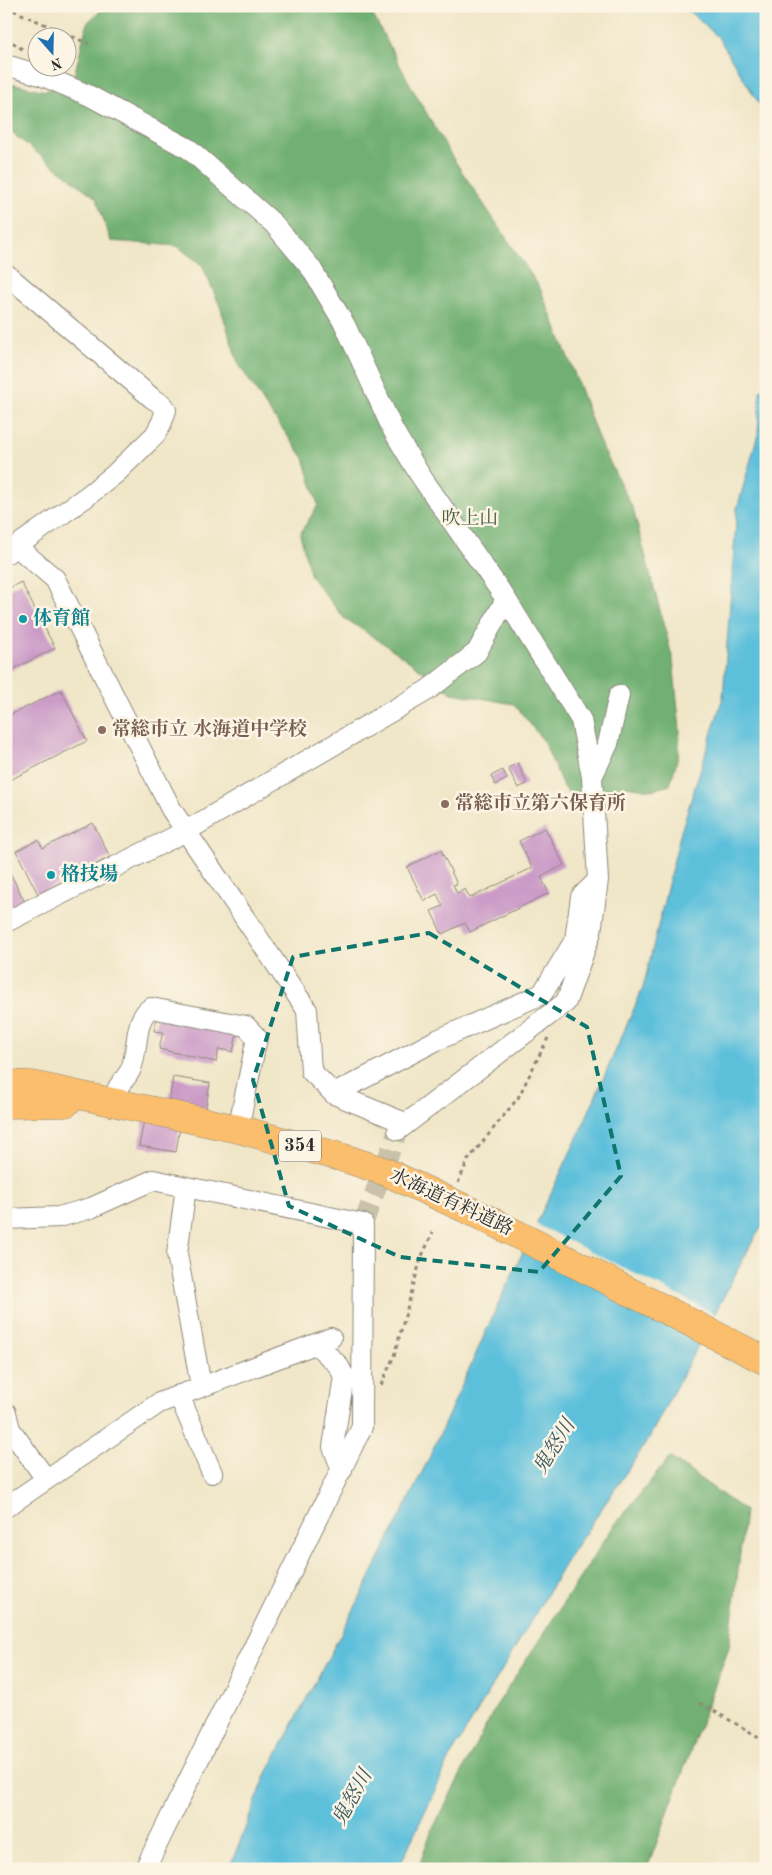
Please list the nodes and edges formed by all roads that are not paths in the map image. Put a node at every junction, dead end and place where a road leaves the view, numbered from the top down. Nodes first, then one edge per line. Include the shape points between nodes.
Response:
1 (6, 65) edge
2 (6, 274) edge
3 (11, 550) edge
4 (506, 599) junction
5 (619, 694) dead end
6 (592, 777) junction
7 (186, 831) junction
8 (598, 880) junction
9 (6, 922) edge
10 (6, 1084) edge
11 (334, 1094) junction
12 (115, 1102) junction
13 (6, 1104) edge
14 (238, 1129) junction
15 (186, 1187) junction
16 (6, 1219) edge
17 (766, 1361) edge
18 (201, 1386) junction
19 (179, 1395) junction
20 (6, 1413) edge
21 (342, 1470) junction
22 (212, 1473) dead end
23 (46, 1479) junction
24 (6, 1507) edge
25 (145, 1869) edge

1 - 4 street via 88,95 189,149 274,224 311,268 345,325 393,430 420,475
2 - 3 street via 166,410 155,436 129,461 86,497
3 - 7 street via 55,579 171,809
4 - 6 street via 581,720
4 - 7 street via 477,652 428,690
5 - 6 street via 608,744
6 - 8 street
7 - 9 street
7 - 11 street via 308,1010 311,1071
8 - 11 street via 582,896 575,940 542,994 435,1040
8 - 11 street via 591,932 566,1002 401,1126
10 - 12 highway, 水海道有料道路 / 354 via 32,1085
12 - 13 highway, 水海道有料道路 / 354
12 - 14 highway, 水海道有料道路 / 354
12 - 14 street via 116,1090 131,1069 142,1018 151,1008 246,1026 257,1038
14 - 17 highway, 水海道有料道路 / 354 via 386,1172 477,1214
15 - 16 street via 153,1180 91,1208 67,1215
15 - 18 street via 177,1254
15 - 21 street via 362,1224 362,1427
18 - 19 street
18 - 21 street via 324,1341 344,1376 333,1448
19 - 22 street
19 - 23 street via 159,1403
20 - 23 street via 10,1429
21 - 25 street
23 - 24 street

